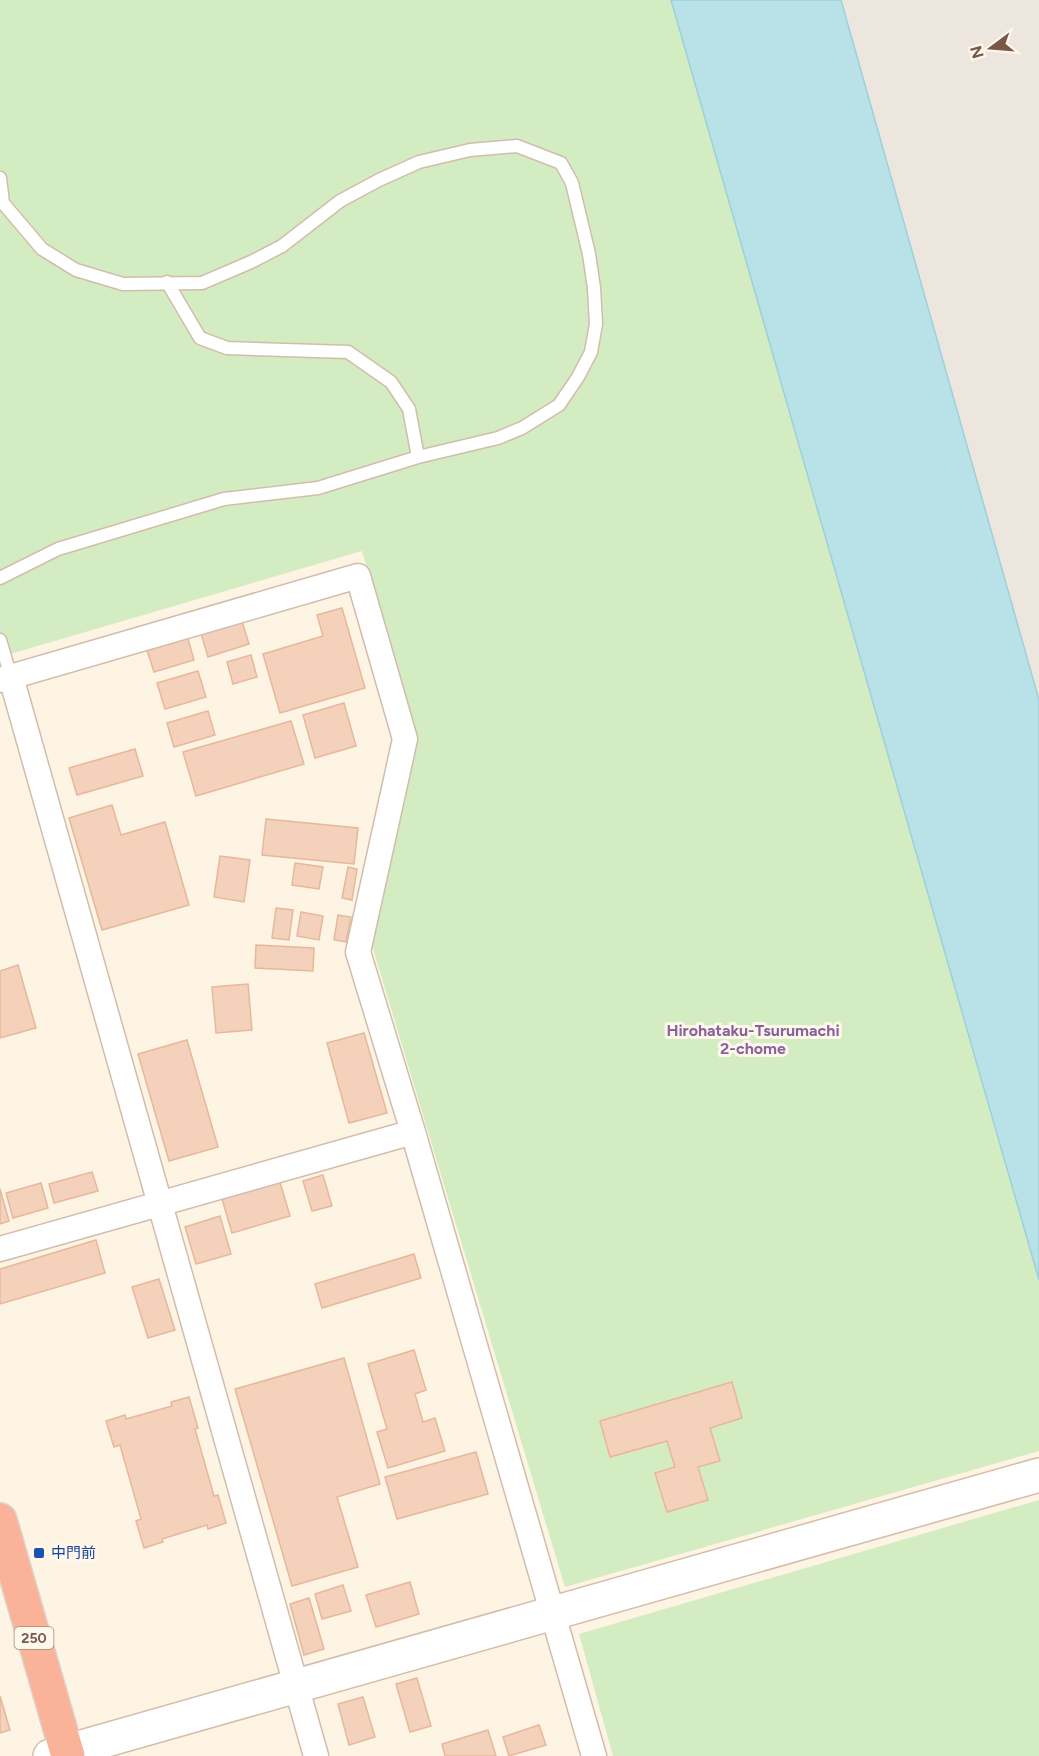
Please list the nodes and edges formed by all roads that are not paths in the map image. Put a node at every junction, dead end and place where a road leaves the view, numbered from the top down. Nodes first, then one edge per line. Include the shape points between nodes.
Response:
1 (0, 178) edge
2 (167, 282) junction
3 (418, 457) junction
4 (0, 578) edge
5 (0, 640) edge
6 (5, 679) edge
7 (413, 1132) junction
8 (159, 1204) junction
9 (0, 1249) edge
10 (1039, 1475) edge
11 (0, 1520) edge
12 (553, 1613) junction
13 (296, 1686) junction
14 (62, 1754) edge
15 (316, 1756) edge
16 (594, 1756) edge

1 - 2 lane via 3,203 50,254 76,270 123,284
2 - 3 lane via 200,338 227,348 348,351 391,382 409,409
2 - 3 lane via 202,283 251,262 282,246 340,201 419,162 470,150 518,146 561,163 572,183 589,254 596,324 591,352 559,405 522,428 498,438
3 - 4 lane via 318,488 224,499 95,536 58,549
5 - 6 lane
6 - 7 street via 358,576 405,739 358,952
6 - 8 street
7 - 8 street
7 - 12 street
8 - 9 street
8 - 13 street
10 - 12 street
11 - 14 highway, 250
12 - 13 street
12 - 16 street
13 - 14 street
13 - 15 street

